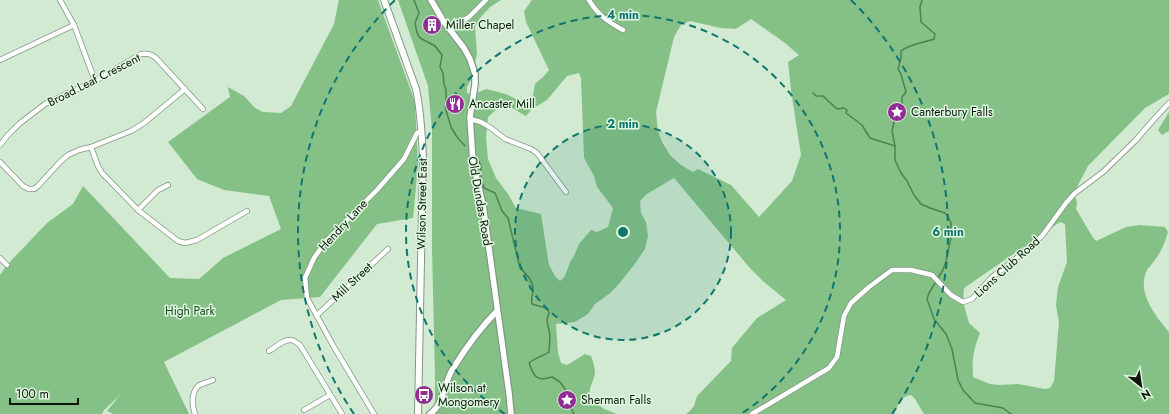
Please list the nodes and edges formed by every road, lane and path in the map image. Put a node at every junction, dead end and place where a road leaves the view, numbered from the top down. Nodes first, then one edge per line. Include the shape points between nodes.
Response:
1 (60, 0) edge
2 (384, 0) edge
3 (431, 0) edge
4 (486, 0) edge
5 (589, 0) edge
6 (74, 25) junction
7 (449, 30) junction
8 (623, 30) dead end
9 (0, 60) edge
10 (95, 81) junction
11 (184, 89) junction
12 (1169, 103) edge
13 (203, 109) dead end
14 (470, 119) junction
15 (421, 131) junction
16 (0, 145) edge
17 (90, 147) junction
18 (0, 162) edge
19 (168, 185) dead end
20 (566, 192) dead end
21 (138, 210) junction
22 (247, 211) dead end
23 (388, 249) dead end
24 (0, 258) edge
25 (7, 265) dead end
26 (497, 311) junction
27 (316, 315) junction
28 (269, 352) dead end
29 (213, 380) dead end
30 (330, 395) junction
31 (304, 410) dead end
32 (195, 414) edge
33 (342, 414) edge
34 (374, 414) edge
35 (418, 414) edge
36 (430, 414) edge
37 (510, 414) edge
38 (752, 414) edge

1 - 6 street
2 - 15 main road, Wilson Street East via 416,89
3 - 7 street, Old Dundas Road
4 - 7 street via 470,17
5 - 8 street via 606,21
6 - 9 street
6 - 10 street
7 - 14 street, Old Dundas Road via 470,58 475,74
10 - 11 street, Broad Leaf Crescent via 146,53 156,58
10 - 16 street, Broad Leaf Crescent via 46,104 31,114
11 - 13 street, Broad Leaf Crescent
11 - 17 street via 144,123 131,131
12 - 38 street, Lions Club Road via 1103,172 1075,193 1042,236 991,278 972,299 963,302 951,295 932,275 911,270 892,270 851,303 844,316 836,357 829,368
14 - 20 street via 481,122 505,139 531,149
14 - 26 street, Old Dundas Road via 473,163 483,205
15 - 27 street, Hendry Lane via 417,133 404,158 372,195 326,241 314,258 305,278 307,298
15 - 35 main road, Wilson Street East via 423,159
17 - 18 street via 68,155 34,189 23,186
17 - 21 street via 102,173
19 - 21 street via 158,190
21 - 22 street via 175,240 185,243 197,240
23 - 27 street, Mill Street
24 - 25 street
26 - 36 street via 464,351 451,372 436,410
26 - 37 street, Old Dundas Road via 510,393
27 - 34 street, Hendry Lane
28 - 30 street via 281,343 291,340 300,345
29 - 32 street via 198,386 194,393 192,399
30 - 31 street
30 - 33 street

